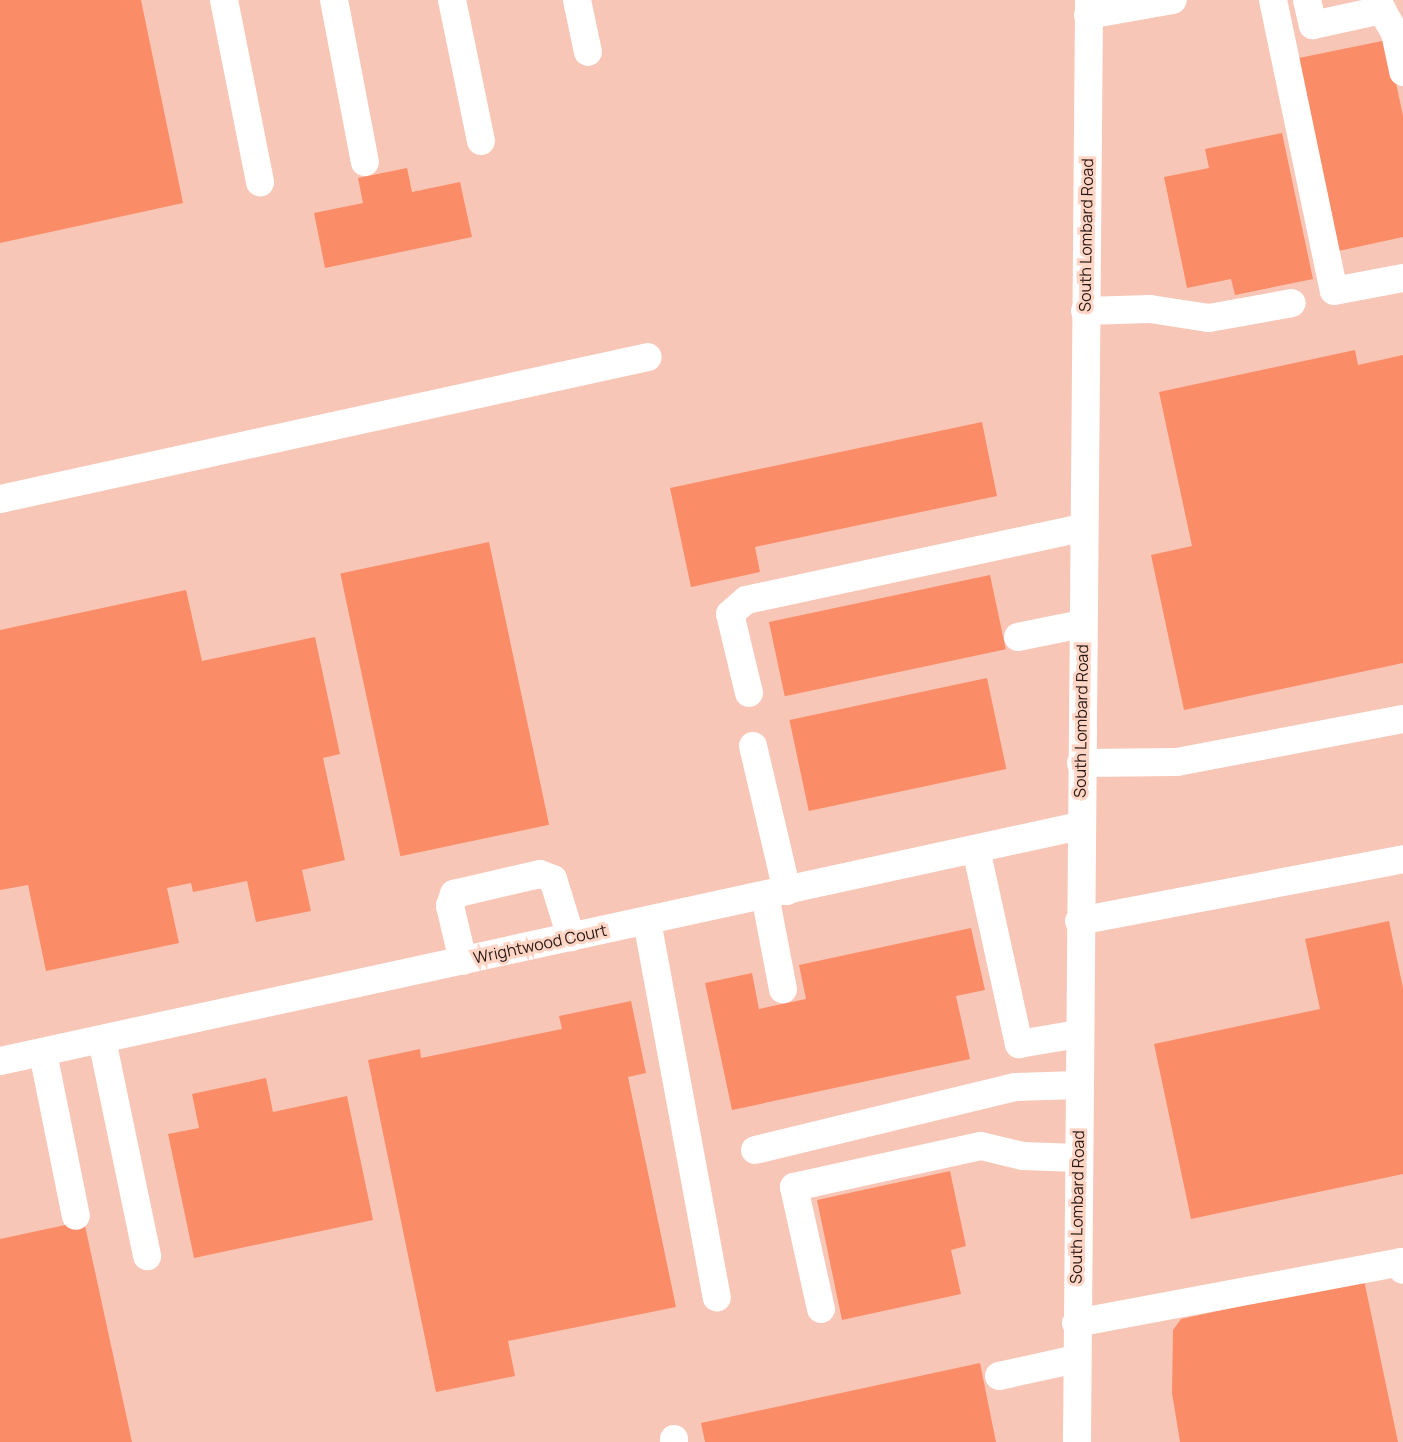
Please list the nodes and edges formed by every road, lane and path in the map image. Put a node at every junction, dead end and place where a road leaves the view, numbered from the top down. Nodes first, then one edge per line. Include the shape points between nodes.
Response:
1 (224, 0) edge
2 (334, 0) edge
3 (452, 0) edge
4 (577, 0) edge
5 (1173, 0) edge
6 (1273, 0) edge
7 (1307, 0) edge
8 (1379, 5) edge
9 (1088, 8) edge
10 (588, 52) dead end
11 (1403, 72) edge
12 (481, 141) dead end
13 (365, 162) dead end
14 (260, 182) dead end
15 (1403, 278) edge
16 (1292, 303) dead end
17 (1085, 311) junction
18 (648, 357) dead end
19 (0, 499) edge
20 (1083, 528) junction
21 (1082, 624) junction
22 (1018, 637) dead end
23 (749, 693) dead end
24 (1403, 719) edge
25 (753, 746) dead end
26 (1081, 763) junction
27 (1080, 826) junction
28 (976, 849) junction
29 (1403, 859) edge
30 (776, 893) junction
31 (647, 921) junction
32 (1079, 921) junction
33 (571, 938) junction
34 (464, 961) junction
35 (783, 990) dead end
36 (1078, 1034) junction
37 (102, 1040) junction
38 (43, 1053) junction
39 (0, 1061) edge
40 (1078, 1085) junction
41 (755, 1150) dead end
42 (1077, 1158) junction
43 (76, 1216) dead end
44 (147, 1256) dead end
45 (1403, 1270) edge
46 (717, 1298) dead end
47 (821, 1309) dead end
48 (1076, 1323) junction
49 (1076, 1359) junction
50 (999, 1376) dead end
51 (1077, 1442) edge

1 - 14 street
2 - 13 street
3 - 12 street
4 - 10 street
5 - 9 street
6 - 15 street via 1335,291
7 - 8 street via 1313,25
8 - 11 street via 1395,33
9 - 17 street, South Lombard Road
16 - 17 street via 1209,318 1150,309
17 - 20 street, South Lombard Road
18 - 19 street
20 - 21 street, South Lombard Road
20 - 23 street via 746,600 730,614
21 - 22 street
21 - 26 street, South Lombard Road
24 - 26 street via 1177,762
25 - 30 street
26 - 27 street, South Lombard Road
27 - 28 street, Wrightwood Court
27 - 32 street, South Lombard Road
28 - 30 street, Wrightwood Court
28 - 36 street via 1019,1044
29 - 32 street
30 - 31 street, Wrightwood Court
30 - 35 street
31 - 33 street, Wrightwood Court
31 - 46 street
32 - 36 street, South Lombard Road
33 - 34 street, Wrightwood Court
33 - 34 street via 553,879 540,874 454,894 450,906
34 - 37 street, Wrightwood Court
36 - 40 street, South Lombard Road
37 - 38 street, Wrightwood Court
37 - 44 street
38 - 39 street, Wrightwood Court
38 - 43 street
40 - 41 street via 1015,1087
40 - 42 street, South Lombard Road
42 - 47 street via 1023,1156 981,1146 794,1187
42 - 48 street, South Lombard Road
45 - 48 street via 1401,1262
48 - 49 street, South Lombard Road
49 - 50 street
49 - 51 street, South Lombard Road

